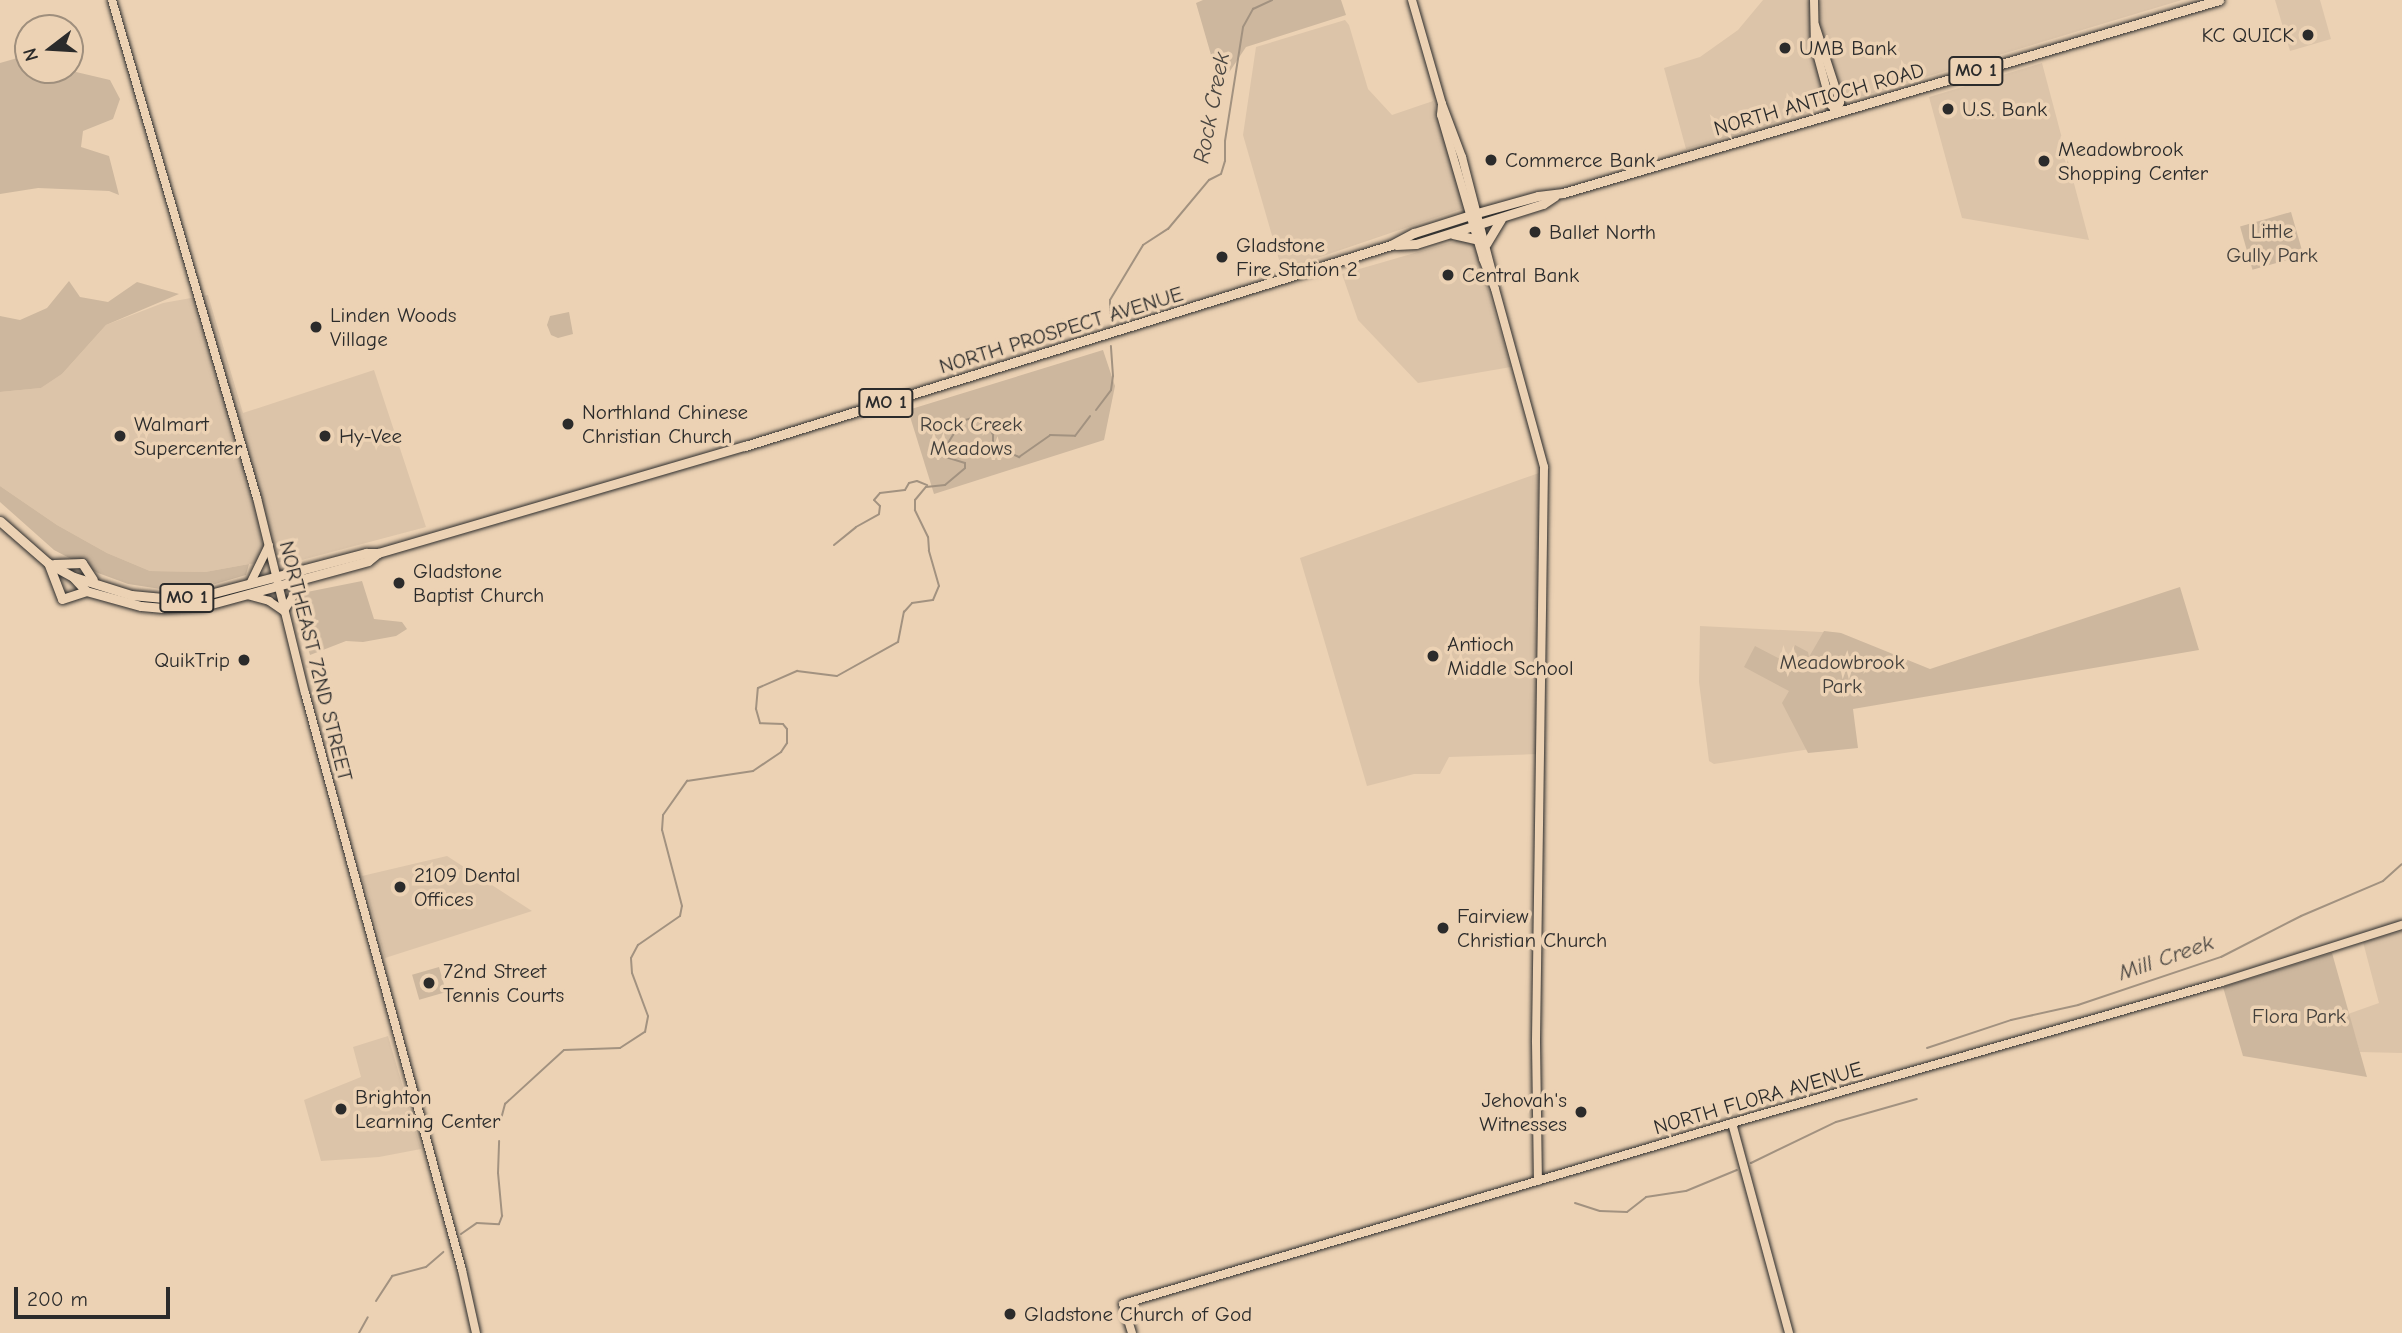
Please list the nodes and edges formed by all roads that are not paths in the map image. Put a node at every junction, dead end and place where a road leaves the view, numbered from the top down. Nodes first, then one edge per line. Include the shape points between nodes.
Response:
1 (112, 0) edge
2 (1412, 0) edge
3 (1814, 0) edge
4 (2219, 0) edge
5 (1837, 112) junction
6 (1557, 195) junction
7 (1510, 215) junction
8 (1475, 219) junction
9 (1448, 233) junction
10 (1482, 242) junction
11 (1391, 245) junction
12 (0, 520) edge
13 (269, 545) junction
14 (378, 554) junction
15 (48, 563) junction
16 (73, 577) junction
17 (303, 579) junction
18 (278, 581) junction
19 (96, 584) junction
20 (250, 584) junction
21 (86, 591) junction
22 (247, 595) junction
23 (284, 611) junction
24 (2402, 925) edge
25 (1732, 1123) junction
26 (1538, 1181) junction
27 (476, 1333) edge
28 (1132, 1333) edge
29 (1789, 1333) edge

1 - 13 street, NORTHEAST 72ND STREET
2 - 8 street
3 - 5 street via 1815,25 1840,102
4 - 5 main road, NORTH ANTIOCH ROAD / MO 1
5 - 6 main road, NORTH ANTIOCH ROAD / MO 1
6 - 7 main road, MO 1
6 - 8 main road, MO 1 via 1538,196
7 - 8 main road, MO 1
7 - 10 main road
8 - 9 main road, NORTH PROSPECT AVENUE / MO 1
8 - 10 street
8 - 11 main road, NORTH PROSPECT AVENUE / MO 1 via 1414,233
9 - 10 main road
9 - 11 main road, NORTH PROSPECT AVENUE / MO 1 via 1416,244
10 - 26 street via 1544,467
11 - 14 main road, NORTH PROSPECT AVENUE / MO 1 via 674,468
12 - 15 main road, MO 1
13 - 18 street, NORTHEAST 72ND STREET
13 - 20 street
14 - 17 main road, NORTH PROSPECT AVENUE / MO 1
14 - 18 main road, NORTH PROSPECT AVENUE / MO 1 via 366,553
15 - 16 main road, MO 1
15 - 19 main road via 82,563
15 - 21 main road via 62,599
16 - 19 main road, MO 1
16 - 21 main road, MO 1
17 - 18 main road, NORTH PROSPECT AVENUE / MO 1
17 - 23 street
18 - 20 main road, MO 1
18 - 22 main road, MO 1
18 - 23 street, NORTHEAST 72ND STREET
19 - 20 main road, MO 1 via 131,595 174,599
21 - 22 main road, MO 1 via 163,608 208,605
22 - 23 street
23 - 27 street, NORTHEAST 72ND STREET
24 - 25 street, NORTH FLORA AVENUE via 2222,982
25 - 26 street, NORTH FLORA AVENUE
25 - 29 street
26 - 28 street, NORTH FLORA AVENUE via 1123,1304

